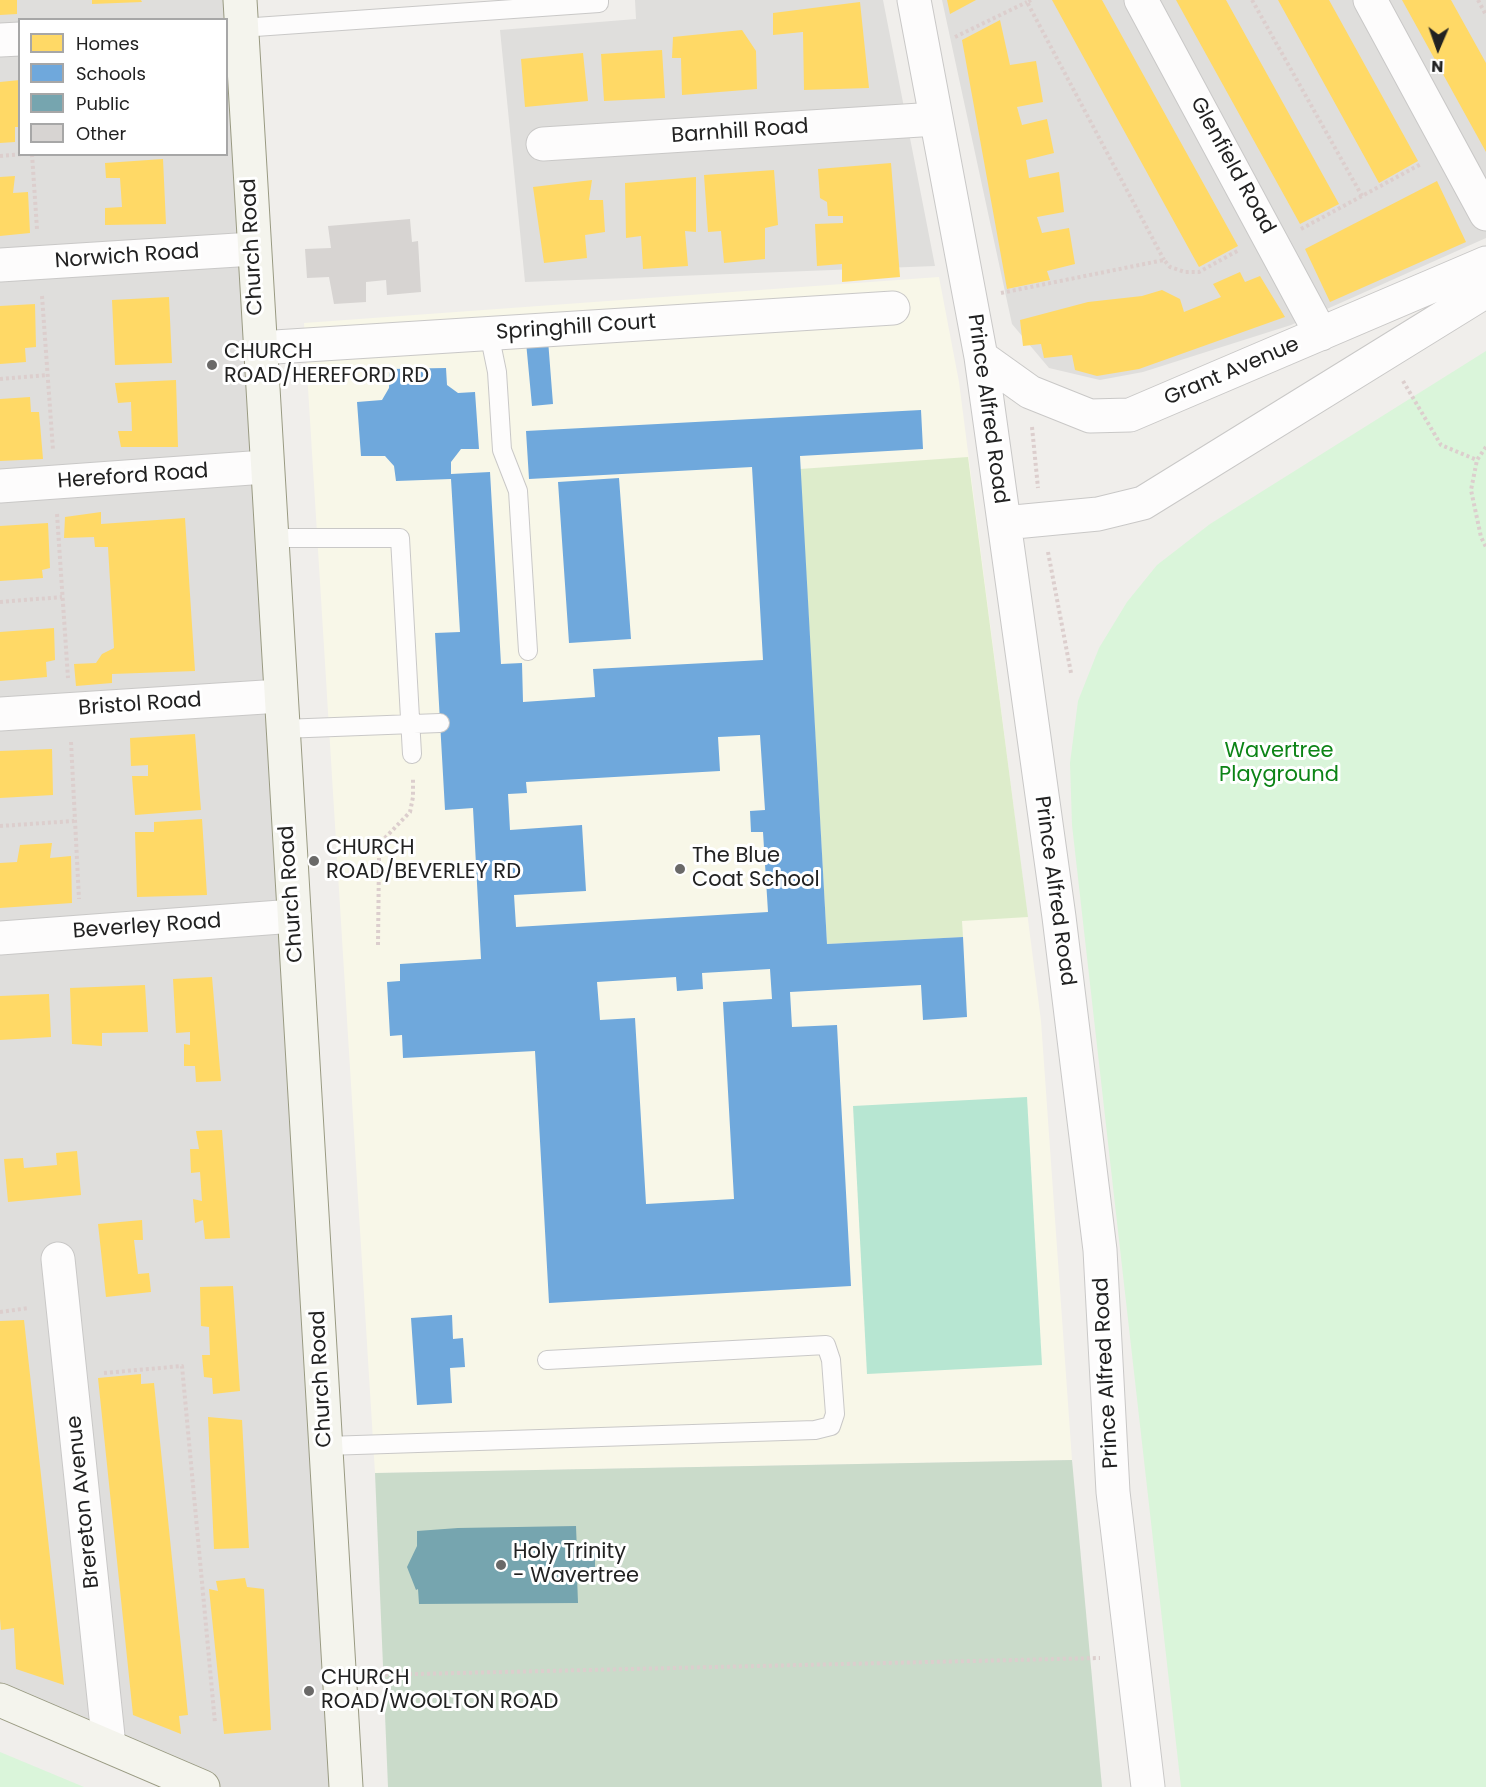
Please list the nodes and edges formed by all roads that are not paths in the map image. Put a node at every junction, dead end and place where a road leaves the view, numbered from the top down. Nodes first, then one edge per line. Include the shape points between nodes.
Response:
1 (599, 0) edge
2 (914, 0) edge
3 (1141, 0) edge
4 (1370, 0) edge
5 (236, 19) edge
6 (18, 39) edge
7 (0, 40) edge
8 (936, 119) junction
9 (543, 144) dead end
10 (1486, 214) edge
11 (253, 249) junction
12 (1486, 264) edge
13 (0, 265) edge
14 (1486, 291) edge
15 (893, 308) dead end
16 (489, 333) junction
17 (1321, 334) junction
18 (259, 348) junction
19 (981, 357) junction
20 (266, 467) junction
21 (0, 486) edge
22 (1004, 523) junction
23 (270, 538) junction
24 (528, 651) dead end
25 (280, 696) junction
26 (0, 714) edge
27 (440, 723) dead end
28 (411, 724) junction
29 (282, 729) junction
30 (412, 754) road end
31 (294, 916) junction
32 (0, 938) edge
33 (58, 1259) dead end
34 (547, 1360) dead end
35 (326, 1446) junction
36 (0, 1700) edge
37 (109, 1746) junction
38 (203, 1787) edge
39 (346, 1787) edge
40 (1148, 1787) edge

1 - 5 lane
2 - 8 street, Prince Alfred Road
3 - 17 street, Glenfield Road
4 - 10 street
5 - 11 street, Church Road
6 - 7 street
8 - 9 street, Barnhill Road
8 - 19 street, Prince Alfred Road
11 - 13 street, Norwich Road
11 - 18 street, Church Road
12 - 17 street, Grant Avenue
14 - 22 street via 1143,502 1098,514
15 - 16 street, Springhill Court
16 - 18 street, Springhill Court
16 - 24 lane via 497,372 502,450 518,491
17 - 19 street, Grant Avenue via 1130,415 1090,416 1030,392
18 - 20 street, Church Road
19 - 22 street, Prince Alfred Road
20 - 21 street, Hereford Road
20 - 23 street, Church Road
22 - 40 street, Prince Alfred Road via 1100,1250 1113,1492
23 - 25 street, Church Road
23 - 28 lane via 400,538
25 - 26 street, Bristol Road
25 - 29 street, Church Road
27 - 28 lane
28 - 29 lane
28 - 30 lane
29 - 31 street, Church Road
31 - 32 street, Beverley Road
31 - 35 street, Church Road
33 - 37 street, Brereton Avenue
34 - 35 lane via 826,1346 831,1360 835,1414 831,1426 815,1430
35 - 39 street, Church Road
36 - 37 street
37 - 38 street

